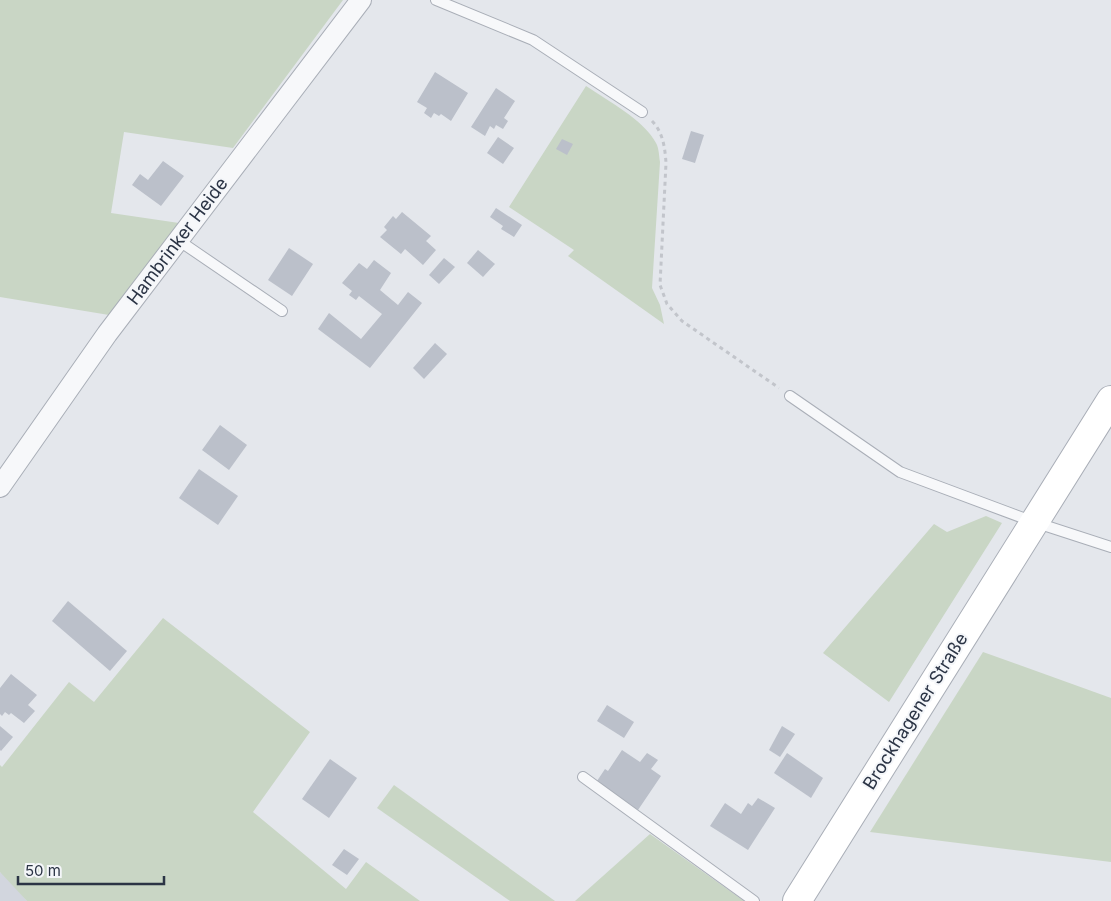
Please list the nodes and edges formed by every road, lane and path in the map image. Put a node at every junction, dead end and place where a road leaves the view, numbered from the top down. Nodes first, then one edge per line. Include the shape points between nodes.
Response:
1 (361, 0) edge
2 (436, 0) edge
3 (642, 112) joint
4 (178, 240) junction
5 (282, 311) dead end
6 (790, 396) joint
7 (1111, 400) edge
8 (0, 487) edge
9 (1034, 522) junction
10 (1111, 547) edge
11 (583, 777) dead end
12 (754, 901) edge
13 (797, 901) edge

1 - 4 street, Hambrinker Heide
2 - 3 lane via 533,40
3 - 6 path via 655,124 664,143 666,163 660,285 667,304 682,321
4 - 5 lane
4 - 8 street, Hambrinker Heide via 107,334
6 - 9 lane via 900,472
7 - 9 main road, Brockhagener Straße
9 - 10 lane
9 - 13 main road, Brockhagener Straße
11 - 12 lane

